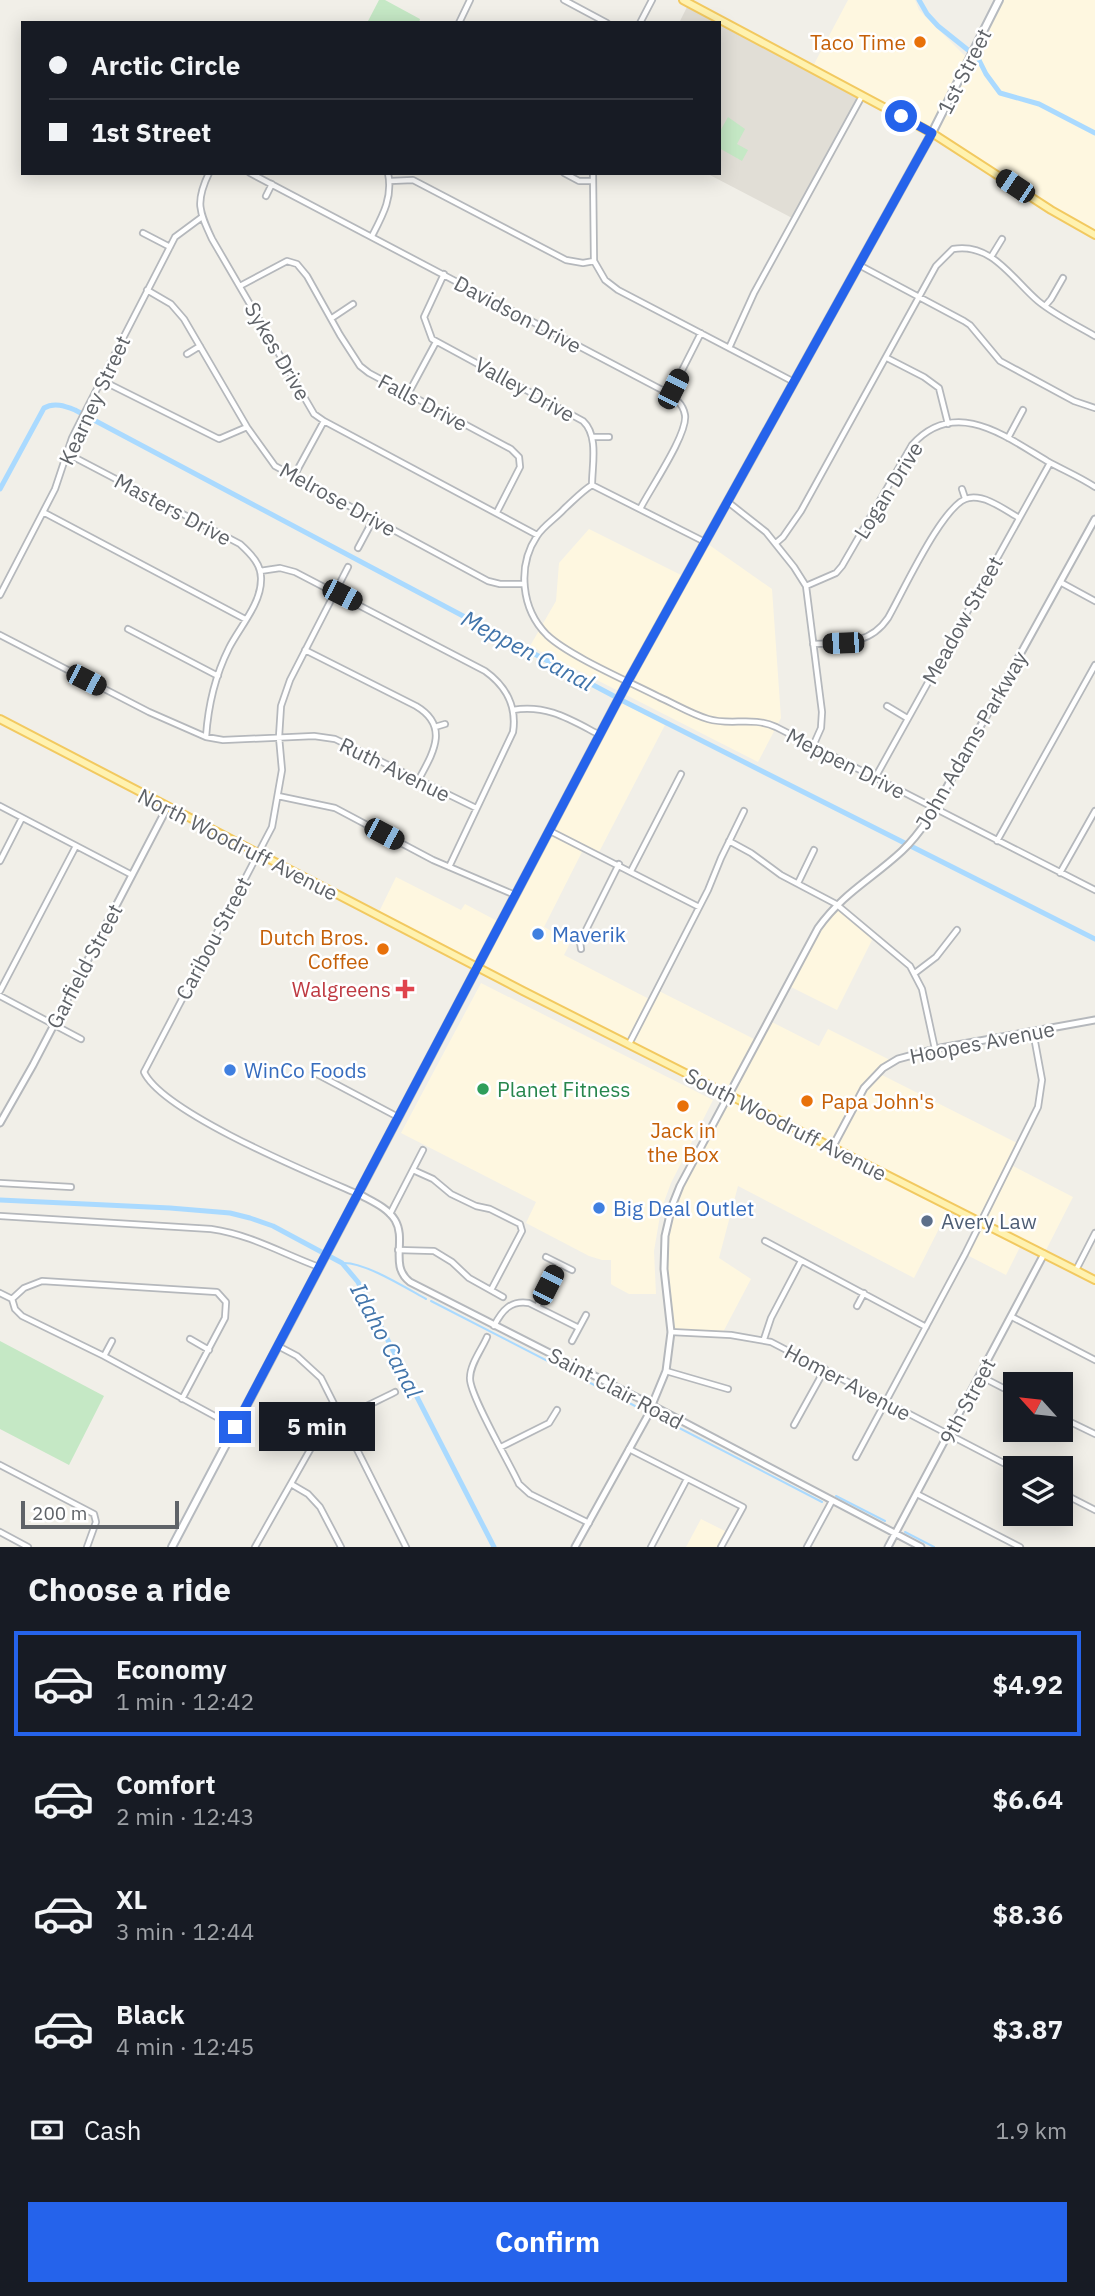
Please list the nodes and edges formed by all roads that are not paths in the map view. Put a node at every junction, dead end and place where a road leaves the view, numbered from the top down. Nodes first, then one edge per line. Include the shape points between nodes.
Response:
1 (470, 0) edge
2 (564, 0) edge
3 (652, 0) edge
4 (683, 0) edge
5 (999, 0) edge
6 (460, 21) edge
7 (603, 21) edge
8 (641, 21) edge
9 (862, 96) junction
10 (932, 133) junction
11 (208, 175) edge
12 (254, 175) edge
13 (388, 175) edge
14 (568, 175) edge
15 (593, 175) edge
16 (390, 181) junction
17 (593, 181) junction
18 (272, 184) junction
19 (266, 196) dead end
20 (202, 217) junction
21 (143, 233) dead end
22 (1095, 235) edge
23 (372, 236) junction
24 (1002, 239) dead end
25 (170, 247) junction
26 (991, 257) junction
27 (594, 261) junction
28 (859, 265) junction
29 (444, 274) junction
30 (1063, 278) dead end
31 (240, 286) junction
32 (147, 290) junction
33 (918, 296) junction
34 (353, 304) dead end
35 (1045, 306) junction
36 (332, 318) junction
37 (701, 334) junction
38 (1095, 336) edge
39 (436, 342) junction
40 (200, 346) junction
41 (729, 348) junction
42 (187, 354) dead end
43 (887, 358) junction
44 (101, 380) junction
45 (794, 382) junction
46 (408, 394) junction
47 (670, 394) junction
48 (1095, 408) edge
49 (1023, 411) dead end
50 (324, 422) junction
51 (948, 424) junction
52 (247, 427) junction
53 (593, 437) junction
54 (608, 437) dead end
55 (1008, 438) junction
56 (68, 454) junction
57 (1050, 463) junction
58 (294, 477) junction
59 (592, 485) junction
60 (1095, 487) edge
61 (962, 489) dead end
62 (965, 498) junction
63 (728, 501) junction
64 (640, 509) junction
65 (43, 512) junction
66 (497, 512) junction
67 (1019, 518) junction
68 (1095, 519) edge
69 (373, 520) junction
70 (537, 535) junction
71 (705, 542) junction
72 (776, 543) junction
73 (358, 548) dead end
74 (348, 566) dead end
75 (260, 571) junction
76 (1060, 582) junction
77 (524, 584) junction
78 (806, 586) junction
79 (334, 593) junction
80 (0, 595) edge
81 (1095, 601) edge
82 (245, 619) junction
83 (128, 629) dead end
84 (0, 635) edge
85 (813, 644) junction
86 (305, 650) junction
87 (1095, 665) edge
88 (218, 676) junction
89 (628, 681) junction
90 (887, 706) dead end
91 (513, 710) junction
92 (907, 718) junction
93 (0, 719) edge
94 (445, 724) dead end
95 (435, 727) junction
96 (600, 736) junction
97 (206, 737) junction
98 (279, 737) junction
99 (813, 746) junction
100 (681, 774) dead end
101 (875, 778) junction
102 (419, 779) junction
103 (278, 796) junction
104 (0, 806) edge
105 (167, 808) junction
106 (476, 808) junction
107 (934, 809) junction
108 (744, 811) dead end
109 (1095, 811) edge
110 (22, 818) junction
111 (550, 831) junction
112 (729, 841) junction
113 (997, 841) junction
114 (76, 846) junction
115 (814, 850) dead end
116 (258, 854) junction
117 (0, 860) edge
118 (619, 864) junction
119 (449, 867) junction
120 (631, 871) junction
121 (1060, 873) junction
122 (132, 875) junction
123 (798, 883) junction
124 (1095, 890) edge
125 (516, 895) junction
126 (836, 904) junction
127 (699, 906) junction
128 (957, 930) dead end
129 (581, 949) dead end
130 (478, 967) junction
131 (915, 973) junction
132 (0, 993) edge
133 (1095, 1020) edge
134 (54, 1025) junction
135 (1033, 1031) junction
136 (81, 1039) dead end
137 (629, 1044) junction
138 (935, 1049) junction
139 (313, 1072) dead end
140 (727, 1095) junction
141 (399, 1117) junction
142 (0, 1123) edge
143 (832, 1148) junction
144 (423, 1150) dead end
145 (413, 1170) junction
146 (0, 1183) edge
147 (71, 1186) dead end
148 (359, 1194) junction
149 (390, 1214) junction
150 (0, 1216) edge
151 (981, 1222) junction
152 (1095, 1233) edge
153 (765, 1241) dead end
154 (398, 1250) junction
155 (1044, 1254) junction
156 (546, 1257) dead end
157 (801, 1261) junction
158 (558, 1263) junction
159 (321, 1265) junction
160 (572, 1270) dead end
161 (1076, 1270) junction
162 (1095, 1280) edge
163 (491, 1290) junction
164 (0, 1293) edge
165 (863, 1293) junction
166 (503, 1297) dead end
167 (12, 1299) junction
168 (857, 1306) dead end
169 (537, 1307) junction
170 (586, 1314) dead end
171 (1012, 1317) junction
172 (495, 1326) junction
173 (926, 1327) junction
174 (579, 1328) junction
175 (671, 1332) junction
176 (487, 1337) dead end
177 (190, 1339) dead end
178 (764, 1339) junction
179 (112, 1341) dead end
180 (572, 1341) dead end
181 (278, 1346) junction
182 (209, 1350) junction
183 (103, 1356) junction
184 (1095, 1360) edge
185 (825, 1369) junction
186 (666, 1371) junction
187 (980, 1376) junction
188 (1003, 1388) edge
189 (728, 1389) dead end
190 (395, 1392) dead end
191 (182, 1399) junction
192 (886, 1402) junction
193 (652, 1406) junction
194 (557, 1410) dead end
195 (343, 1419) junction
196 (1073, 1423) edge
197 (794, 1425) dead end
198 (235, 1427) junction
199 (1095, 1434) edge
200 (949, 1435) junction
201 (501, 1447) junction
202 (629, 1449) junction
203 (856, 1457) dead end
204 (1003, 1463) edge
205 (0, 1465) edge
206 (687, 1479) junction
207 (291, 1484) junction
208 (917, 1494) junction
209 (1073, 1499) edge
210 (832, 1501) junction
211 (1095, 1510) edge
212 (589, 1522) junction
213 (0, 1532) edge
214 (895, 1534) junction
215 (28, 1547) edge
216 (87, 1547) edge
217 (172, 1547) edge
218 (256, 1547) edge
219 (341, 1547) edge
220 (406, 1547) edge
221 (575, 1547) edge
222 (651, 1547) edge
223 (721, 1547) edge
224 (807, 1547) edge
225 (888, 1547) edge
226 (921, 1547) edge
227 (1020, 1547) edge

1 - 6 street
2 - 7 street
3 - 8 street
4 - 9 main road
5 - 10 main road, 1st Street
9 - 10 main road
9 - 41 street via 754,293
10 - 22 main road
10 - 28 main road, 1st Street
11 - 20 street via 200,197
12 - 18 street, Davidson Drive
13 - 16 street
14 - 17 street
15 - 17 street
16 - 23 street via 385,211
16 - 27 street via 412,180 566,260
17 - 27 street
18 - 19 street
18 - 23 street, Davidson Drive
20 - 25 street, Kearney Street via 175,237
20 - 31 street, Sykes Drive
21 - 25 street
23 - 29 street, Davidson Drive
24 - 26 street
25 - 32 street, Kearney Street
26 - 33 street via 972,248 953,249
26 - 35 street
27 - 37 street via 612,287
28 - 33 street
28 - 45 main road, 1st Street
29 - 39 street via 424,317
29 - 47 street, Davidson Drive
30 - 35 street
31 - 36 street, Falls Drive via 292,261 307,276
31 - 50 street, Sykes Drive via 305,400
32 - 40 street, Melrose Drive via 171,304
32 - 44 street, Kearney Street
33 - 43 street
33 - 48 street via 970,326 1000,361
34 - 36 street
35 - 38 street
36 - 46 street, Falls Drive via 360,366
37 - 41 street
37 - 47 street
39 - 46 street
39 - 53 street, Valley Drive via 583,421
40 - 42 street
40 - 52 street, Melrose Drive
41 - 45 street
43 - 51 street via 939,388
43 - 72 street via 797,517
44 - 52 street via 219,439
44 - 56 street, Kearney Street
45 - 63 main road, 1st Street
46 - 66 street, Falls Drive via 519,457 520,467
47 - 64 street via 685,415 682,434
49 - 55 street
50 - 58 street
50 - 66 street, Sykes Drive
51 - 55 street via 976,423
51 - 78 street, Logan Drive via 922,435 912,445 839,570
52 - 58 street, Melrose Drive via 275,466
53 - 54 street
53 - 59 street, Valley Drive
55 - 57 street
56 - 65 street, Kearney Street
56 - 75 street, Masters Drive via 240,544
57 - 60 street
57 - 67 street, Meadow Street
58 - 69 street, Melrose Drive
59 - 64 street
59 - 70 street
61 - 62 street
62 - 67 street via 982,498
62 - 85 street via 948,511 877,632 852,641
63 - 71 main road, 1st Street
63 - 72 street
64 - 71 street
65 - 80 street, Kearney Street
65 - 82 street
66 - 70 street, Sykes Drive
67 - 92 street, Meadow Street
68 - 76 street, John Adams Parkway
69 - 73 street
69 - 77 street, Melrose Drive via 488,581
70 - 77 street
71 - 89 main road, 1st Street
72 - 78 street
74 - 79 street, Caribou Street
75 - 79 street via 286,569
75 - 82 street via 259,592
76 - 81 street
76 - 107 street, John Adams Parkway
77 - 89 street, Meppen Drive via 527,601 547,635
78 - 85 street
79 - 86 street, Caribou Street
79 - 91 street via 485,671 505,690
82 - 88 street
83 - 88 street
84 - 97 street, Ruth Avenue
85 - 99 street via 822,723
86 - 95 street via 416,706
86 - 98 street, Caribou Street via 281,706
87 - 113 street
88 - 97 street
89 - 96 main road, 1st Street
89 - 99 street, Meppen Drive via 711,720 762,721
90 - 92 street
91 - 96 street via 549,710
91 - 106 street via 511,738
92 - 101 street, Meadow Street
93 - 105 main road, North Woodruff Avenue
94 - 95 street
95 - 102 street via 437,741
96 - 111 main road, 1st Street
97 - 98 street, Ruth Avenue
98 - 102 street, Ruth Avenue via 335,739
98 - 103 street, Caribou Street via 282,770
99 - 101 street, Meppen Drive
100 - 120 street
101 - 107 street, Meppen Drive
102 - 106 street, Ruth Avenue
103 - 116 street, Caribou Street via 272,827
103 - 119 street via 335,808
104 - 110 street
105 - 116 main road, North Woodruff Avenue
105 - 122 street, Garfield Street
106 - 119 street
107 - 113 street, Meppen Drive
107 - 126 street, John Adams Parkway via 905,848
108 - 112 street
109 - 121 street
110 - 114 street
110 - 117 street
111 - 118 street
111 - 125 main road, 1st Street
112 - 123 street
112 - 127 street
113 - 121 street, Meppen Drive
114 - 122 street
114 - 132 street
115 - 123 street
116 - 130 main road, North Woodruff Avenue
116 - 148 street, Caribou Street via 144,1072 197,1118
118 - 120 street
118 - 129 street via 580,942
119 - 125 street
120 - 127 street
121 - 124 street, Meppen Drive
122 - 134 street, Garfield Street
123 - 126 street
125 - 130 main road, 1st Street
126 - 131 street
126 - 140 street, John Adams Parkway via 818,928
127 - 137 street
128 - 131 street via 936,957
130 - 137 main road, South Woodruff Avenue
130 - 141 main road, 1st Street
131 - 138 street
132 - 134 street
133 - 135 street, Hoopes Avenue
134 - 136 street
134 - 142 street, Garfield Street
135 - 138 street, Hoopes Avenue
135 - 151 street via 1042,1080 1038,1107
137 - 140 main road, South Woodruff Avenue
138 - 143 street, Hoopes Avenue via 898,1059 872,1078
139 - 141 street
140 - 143 main road, South Woodruff Avenue
140 - 175 street, John Adams Parkway via 680,1185 668,1221 664,1269
141 - 148 main road, 1st Street
143 - 151 main road, South Woodruff Avenue
144 - 145 street
145 - 149 street
145 - 163 street via 451,1194 520,1224 522,1231
146 - 147 street
148 - 149 street
148 - 159 main road, 1st Street
149 - 154 street, Saint Clair Road via 398,1229
150 - 159 street via 222,1230
151 - 155 main road, South Woodruff Avenue
151 - 173 street
152 - 161 street
153 - 157 street
154 - 163 street via 434,1251
154 - 172 street, Saint Clair Road via 401,1271 410,1282
155 - 161 main road, South Woodruff Avenue
155 - 171 street, 9th Street
156 - 158 street
157 - 165 street
157 - 178 street
158 - 160 street
158 - 169 street
159 - 181 main road, 1st Street
161 - 162 main road, South Woodruff Avenue
163 - 166 street
164 - 167 street
165 - 168 street
165 - 173 street
167 - 182 street via 42,1281 216,1292 224,1298 226,1312
167 - 183 street via 22,1316
169 - 172 street via 513,1303
169 - 174 street
170 - 174 street
171 - 184 street
171 - 187 street, 9th Street
172 - 193 street, Saint Clair Road
173 - 192 street
174 - 180 street
175 - 178 street, Homer Avenue
175 - 186 street, John Adams Parkway
176 - 201 street via 469,1380
177 - 182 street
178 - 185 street, Homer Avenue
179 - 183 street
181 - 195 street via 321,1378
181 - 198 main road, 1st Street
182 - 191 street
183 - 191 street
185 - 192 street, Homer Avenue
185 - 197 street
186 - 189 street
186 - 193 street, John Adams Parkway
187 - 188 street
187 - 200 street, 9th Street
190 - 195 street
191 - 198 street
192 - 200 street, Homer Avenue
192 - 203 street
193 - 202 street, John Adams Parkway
193 - 210 street, Saint Clair Road
194 - 201 street via 549,1423
195 - 207 street via 315,1441
195 - 220 street
196 - 199 street
198 - 217 main road, 1st Street
200 - 204 street, Homer Avenue
200 - 208 street, 9th Street
201 - 212 street via 524,1489
202 - 206 street
202 - 212 street, John Adams Parkway
205 - 216 street via 91,1512 96,1522
206 - 222 street
206 - 223 street via 743,1507
207 - 218 street
207 - 219 street via 320,1507
208 - 214 street, 9th Street
208 - 227 street
209 - 211 street
210 - 214 street, Saint Clair Road
210 - 224 street
212 - 221 street, John Adams Parkway
213 - 215 street
214 - 225 street, 9th Street
214 - 226 street, Saint Clair Road

